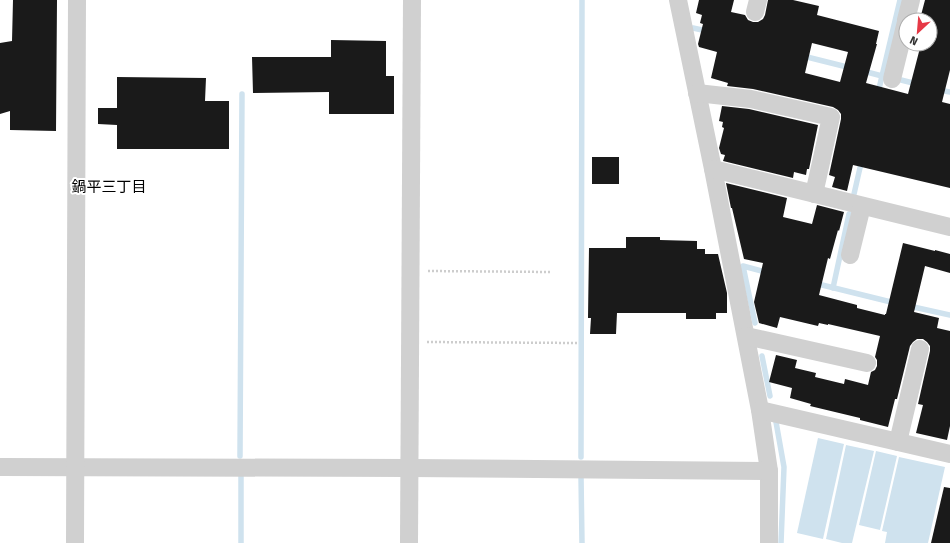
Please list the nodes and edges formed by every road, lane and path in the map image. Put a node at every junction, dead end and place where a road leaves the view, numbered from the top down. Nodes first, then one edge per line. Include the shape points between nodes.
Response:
1 (77, 0) edge
2 (412, 0) edge
3 (678, 0) edge
4 (911, 0) edge
5 (908, 12) edge
6 (899, 52) edge
7 (892, 79) dead end
8 (697, 93) junction
9 (713, 169) junction
10 (814, 194) junction
11 (862, 206) junction
12 (950, 227) edge
13 (850, 255) dead end
14 (410, 271) junction
15 (552, 272) dead end
16 (746, 336) junction
17 (410, 342) junction
18 (577, 343) dead end
19 (920, 349) dead end
20 (867, 363) dead end
21 (760, 410) junction
22 (898, 442) junction
23 (950, 454) edge
24 (0, 467) edge
25 (76, 467) junction
26 (409, 468) junction
27 (769, 471) junction
28 (75, 543) edge
29 (409, 543) edge
30 (769, 543) edge

1 - 25 street
2 - 14 street
3 - 8 street
4 - 5 street
6 - 7 street
8 - 9 street
8 - 10 street via 751,99 831,117
9 - 10 street
9 - 16 street
10 - 11 street
11 - 12 street
11 - 13 street
14 - 15 path
14 - 17 street
16 - 20 street
16 - 21 street
17 - 18 path
17 - 26 street
19 - 22 street
21 - 22 street
21 - 27 street
22 - 23 street
24 - 25 street
25 - 26 street
25 - 28 street
26 - 27 street
26 - 29 street
27 - 30 street

